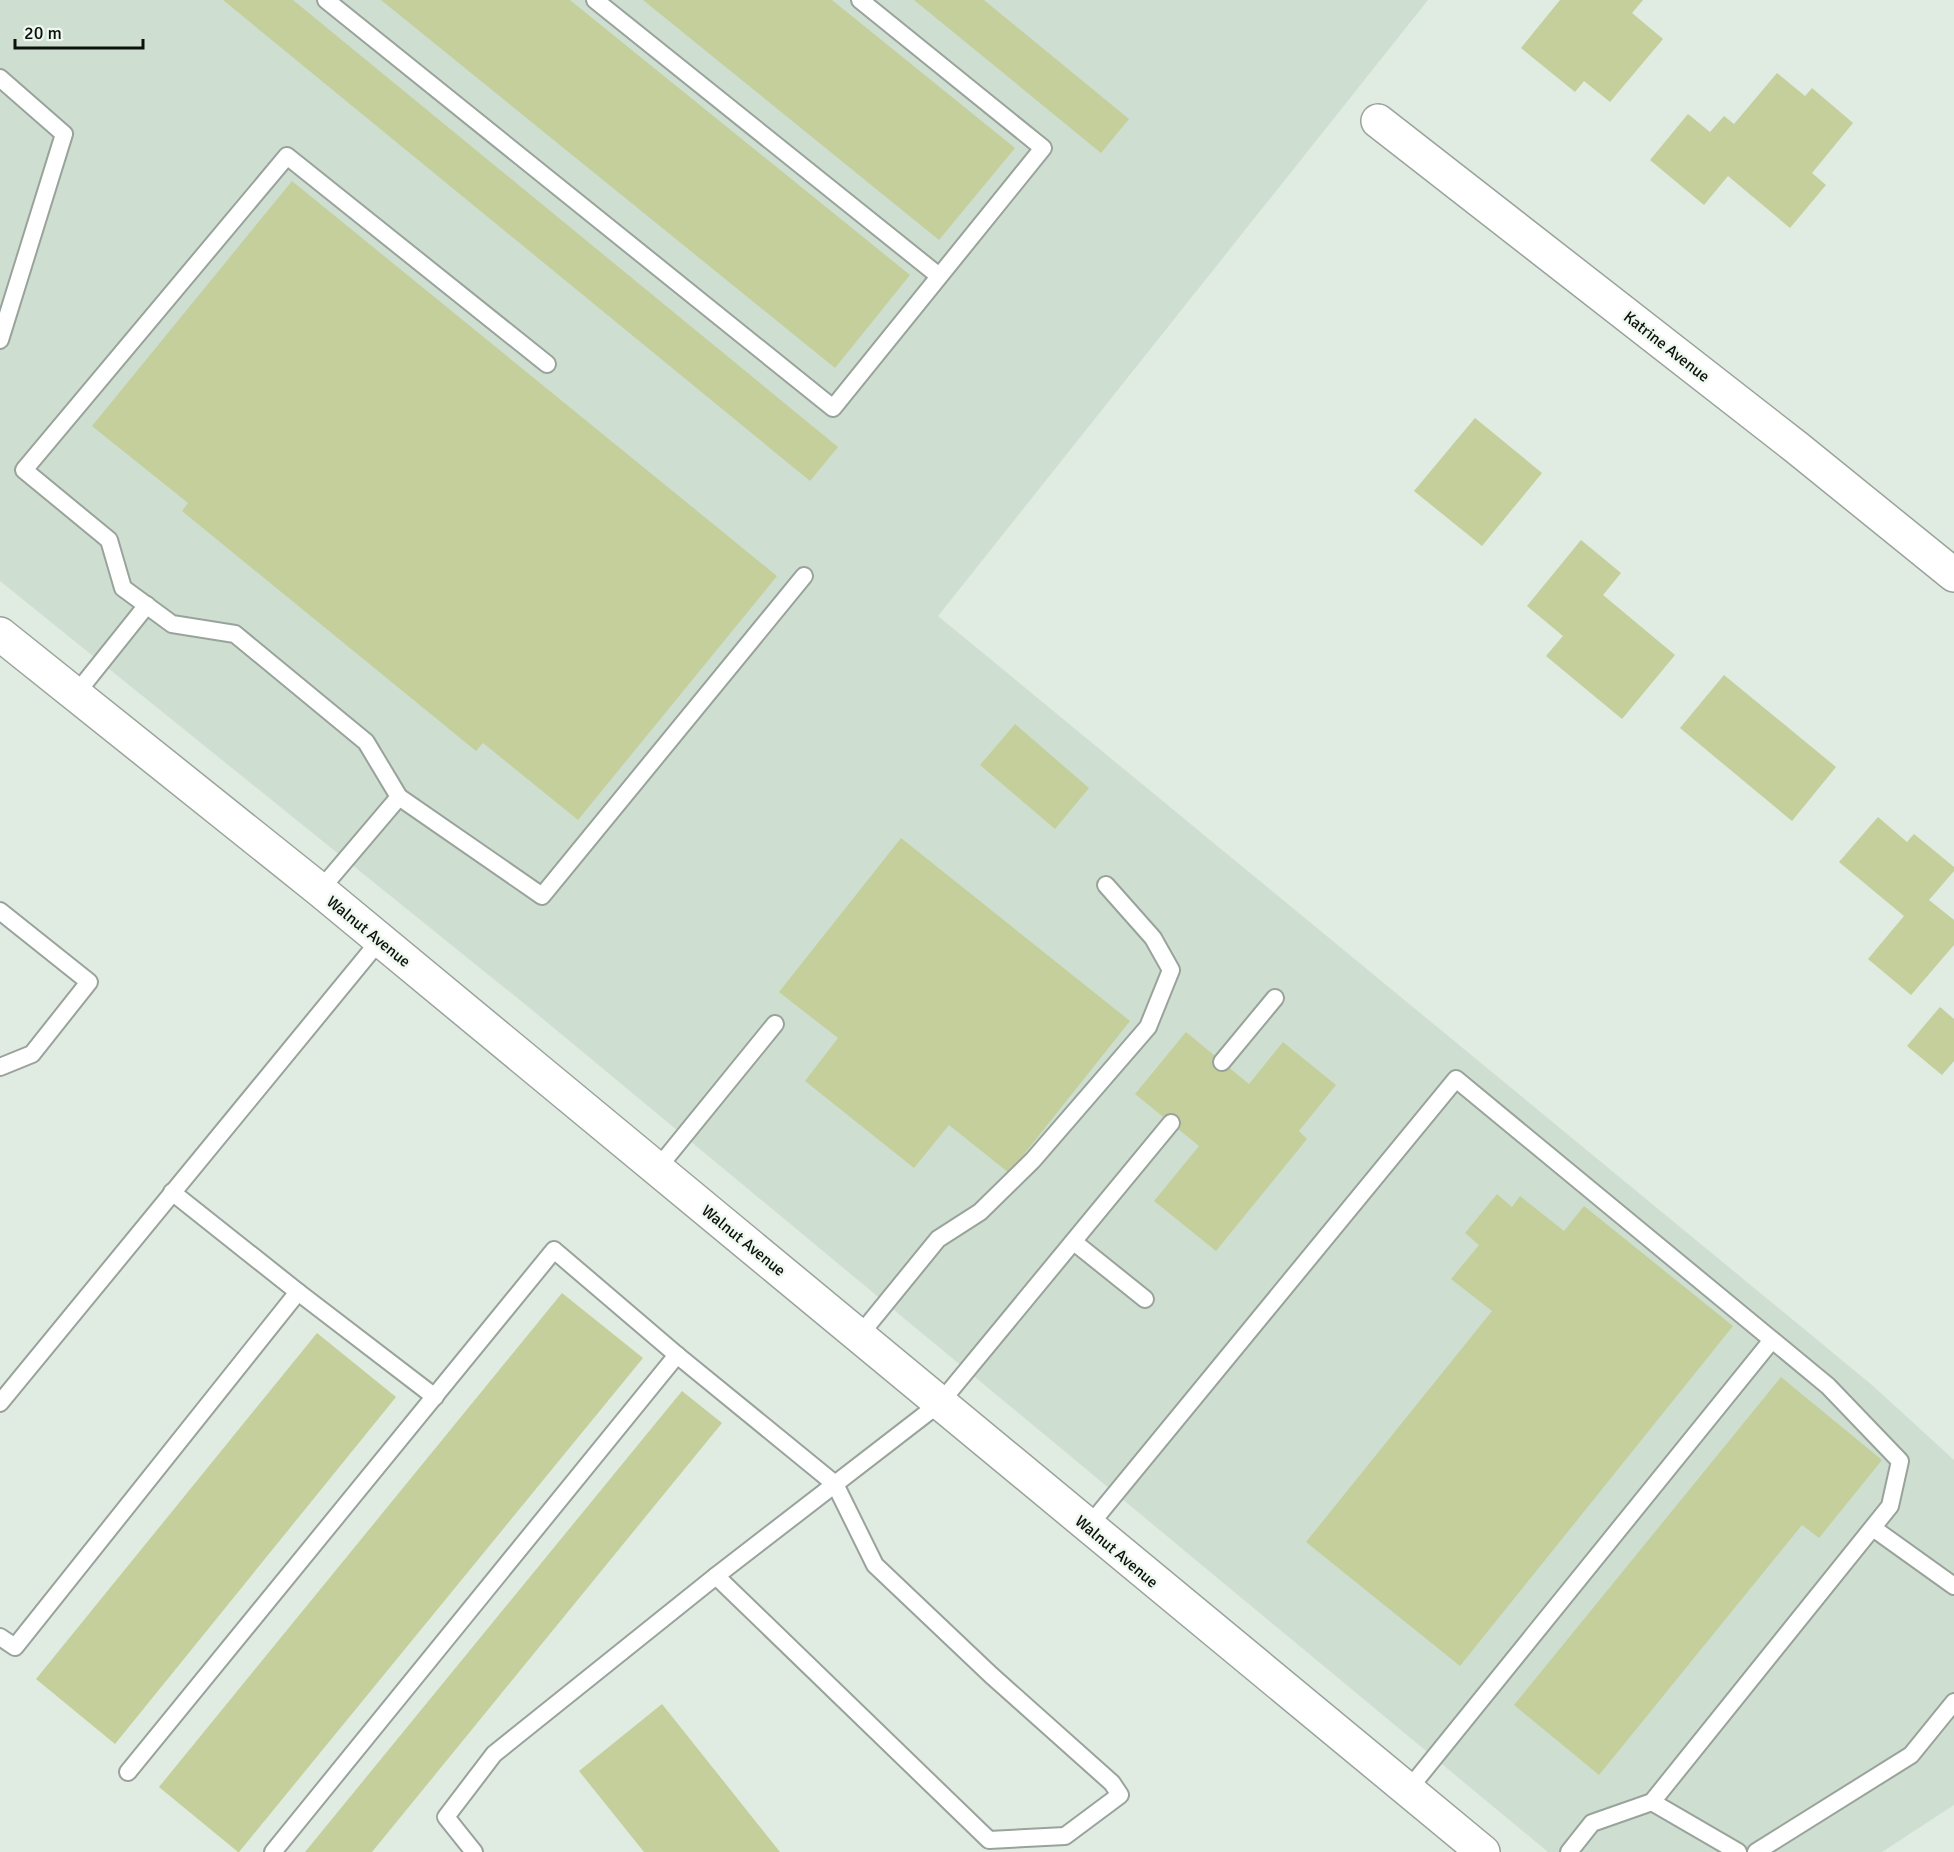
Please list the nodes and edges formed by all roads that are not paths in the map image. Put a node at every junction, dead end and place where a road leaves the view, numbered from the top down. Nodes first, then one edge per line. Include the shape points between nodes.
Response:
1 (326, 0) edge
2 (595, 0) edge
3 (860, 0) edge
4 (0, 78) edge
5 (1378, 121) dead end
6 (939, 276) junction
7 (0, 340) edge
8 (547, 364) dead end
9 (1954, 574) edge
10 (804, 576) dead end
11 (147, 605) junction
12 (0, 634) edge
13 (75, 695) junction
14 (399, 797) junction
15 (1106, 885) dead end
16 (320, 890) junction
17 (0, 911) edge
18 (380, 940) junction
19 (1275, 998) dead end
20 (775, 1024) dead end
21 (1222, 1062) dead end
22 (0, 1067) edge
23 (1172, 1123) dead end
24 (657, 1169) junction
25 (172, 1192) junction
26 (1074, 1242) junction
27 (298, 1292) junction
28 (1145, 1299) dead end
29 (859, 1336) junction
30 (1772, 1340) junction
31 (677, 1355) junction
32 (435, 1397) junction
33 (0, 1403) edge
34 (940, 1403) junction
35 (835, 1484) junction
36 (1088, 1527) junction
37 (1873, 1528) junction
38 (716, 1576) junction
39 (1954, 1586) edge
40 (0, 1637) edge
41 (1954, 1702) edge
42 (1948, 1721) edge
43 (128, 1772) dead end
44 (1408, 1790) junction
45 (1652, 1802) junction
46 (273, 1852) edge
47 (474, 1852) edge
48 (1483, 1852) edge
49 (1569, 1852) edge
50 (1738, 1852) edge
51 (1756, 1852) edge

1 - 6 lane via 833,408
2 - 6 lane
3 - 6 lane via 1043,147
4 - 7 lane via 64,134
5 - 9 street, Katrine Avenue
8 - 11 lane via 287,156 24,470 109,540 123,588
10 - 14 lane via 542,896
11 - 13 lane
11 - 14 lane via 172,624 235,634 366,742
12 - 13 street, Walnut Avenue
13 - 16 street, Walnut Avenue
14 - 16 lane
15 - 29 lane via 1153,938 1171,970 1148,1027 1034,1160 980,1212 938,1239
16 - 18 street, Walnut Avenue
17 - 22 lane via 89,982 32,1054
18 - 24 street, Walnut Avenue
18 - 25 lane
19 - 21 lane
20 - 24 lane
23 - 26 lane
24 - 29 street, Walnut Avenue
25 - 27 lane
25 - 33 lane
26 - 28 lane
26 - 34 lane
27 - 32 lane
27 - 40 lane via 15,1647
29 - 34 street, Walnut Avenue
30 - 36 lane via 1456,1079
30 - 37 lane via 1828,1386 1900,1461 1890,1506
30 - 44 lane
31 - 32 lane via 554,1250
31 - 35 lane
31 - 46 lane
32 - 43 lane
34 - 35 lane
34 - 36 street, Walnut Avenue
35 - 38 lane
35 - 38 lane via 875,1565 1112,1783 1120,1795 1065,1836 989,1840
36 - 44 street, Walnut Avenue
37 - 39 lane
37 - 45 lane
38 - 47 lane via 494,1754 446,1817
41 - 42 lane
42 - 51 lane via 1911,1755
44 - 48 street, Walnut Avenue
45 - 49 lane via 1592,1823
45 - 50 lane

